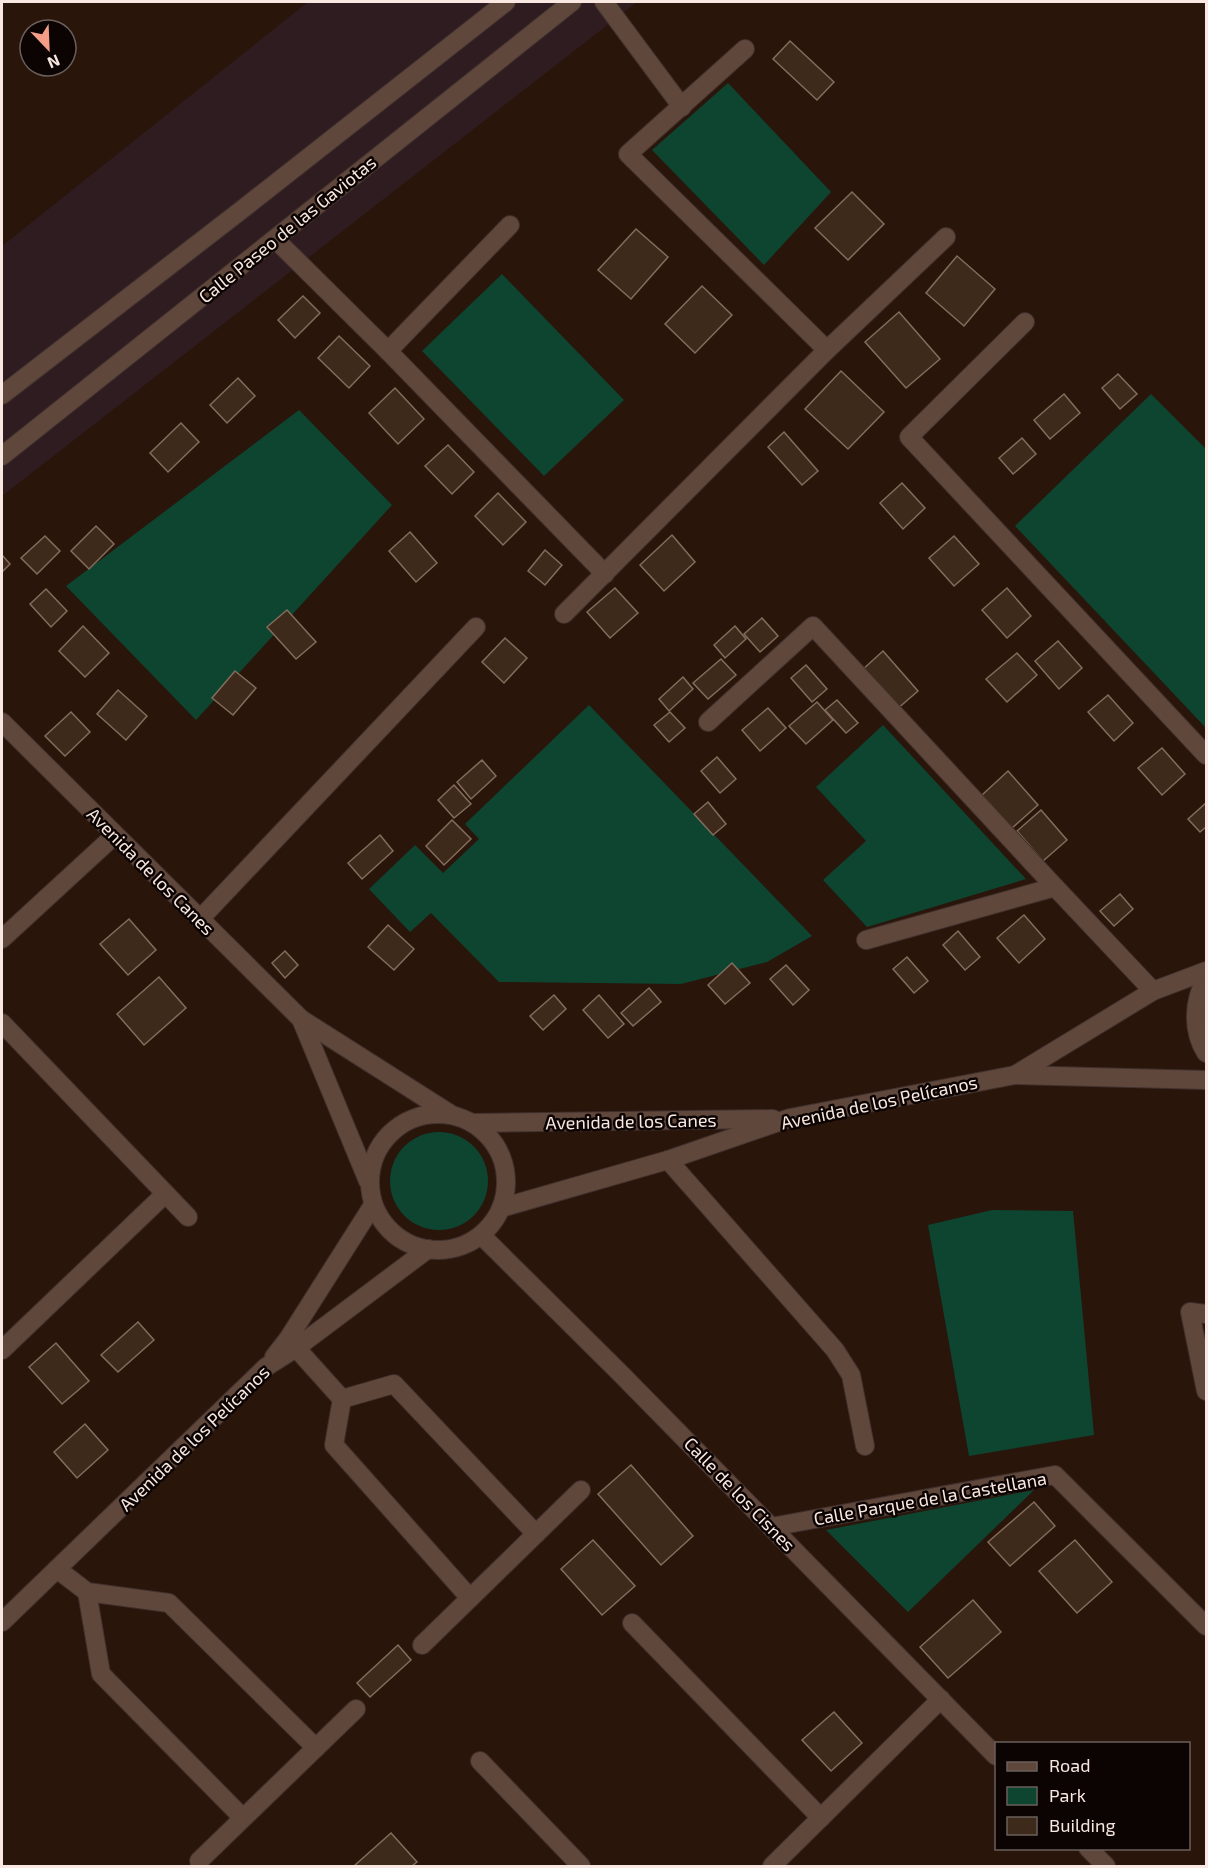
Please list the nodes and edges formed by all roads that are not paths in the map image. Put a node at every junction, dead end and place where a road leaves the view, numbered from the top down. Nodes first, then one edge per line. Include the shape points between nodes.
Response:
1 (506, 2) edge
2 (572, 2) edge
3 (604, 2) edge
4 (745, 49) dead end
5 (682, 106) junction
6 (510, 225) dead end
7 (946, 237) dead end
8 (274, 239) junction
9 (1025, 322) dead end
10 (827, 350) junction
11 (388, 351) junction
12 (2, 395) edge
13 (2, 456) edge
14 (604, 574) junction
15 (564, 614) dead end
16 (476, 627) dead end
17 (2, 722) edge
18 (708, 722) dead end
19 (1206, 755) edge
20 (115, 835) junction
21 (1055, 887) junction
22 (200, 919) junction
23 (2, 939) edge
24 (866, 940) dead end
25 (1206, 971) edge
26 (1206, 979) edge
27 (1153, 991) junction
28 (301, 1019) junction
29 (2, 1023) edge
30 (1206, 1053) edge
31 (1015, 1075) junction
32 (1206, 1080) edge
33 (452, 1115) junction
34 (790, 1118) junction
35 (472, 1123) junction
36 (669, 1160) junction
37 (369, 1185) junction
38 (165, 1194) junction
39 (373, 1205) junction
40 (501, 1208) junction
41 (188, 1218) dead end
42 (481, 1235) junction
43 (428, 1249) junction
44 (1206, 1314) edge
45 (292, 1344) junction
46 (2, 1350) edge
47 (1206, 1391) edge
48 (342, 1399) junction
49 (865, 1446) dead end
50 (581, 1490) dead end
51 (771, 1527) junction
52 (536, 1533) junction
53 (57, 1569) junction
54 (87, 1592) junction
55 (470, 1598) junction
56 (2, 1622) edge
57 (632, 1623) dead end
58 (1206, 1626) edge
59 (422, 1645) dead end
60 (941, 1699) junction
61 (356, 1709) dead end
62 (316, 1748) junction
63 (995, 1755) edge
64 (480, 1761) dead end
65 (243, 1818) junction
66 (821, 1818) junction
67 (1090, 1850) edge
68 (199, 1861) dead end
69 (777, 1865) edge
70 (581, 1866) edge
71 (1106, 1866) edge

1 - 12 street
2 - 8 street, Calle Paseo de las Gaviotas
3 - 5 street
4 - 5 street
5 - 10 street via 628,154
6 - 11 street
7 - 10 street
8 - 11 street
8 - 13 street, Calle Paseo de las Gaviotas
9 - 19 street via 909,437
10 - 14 street
11 - 14 street
14 - 15 street
16 - 22 street
17 - 20 street, Avenida de los Canes
18 - 21 street via 813,626
20 - 22 street, Avenida de los Canes
20 - 23 street
21 - 24 street
21 - 27 street
22 - 28 street, Avenida de los Canes
25 - 27 street, Avenida de los Pelícanos
26 - 30 street via 1196,1009 1197,1030
27 - 31 street, Avenida de los Pelícanos
28 - 33 street, Avenida de los Canes
28 - 37 street, Avenida de los Canes
29 - 38 street
31 - 32 street
31 - 34 street, Avenida de los Pelícanos
33 - 35 street
33 - 37 street via 412,1119 394,1130 380,1145 371,1164
34 - 35 street, Avenida de los Canes
34 - 36 street, Avenida de los Pelícanos
35 - 40 street via 496,1145 503,1160 506,1192
36 - 40 street, Avenida de los Pelícanos
36 - 49 street via 835,1350 851,1375
37 - 39 street
38 - 41 street
38 - 46 street
39 - 43 street via 391,1232 404,1242
39 - 45 street
40 - 42 street
42 - 43 street via 460,1245
42 - 51 street, Calle de los Cisnes
43 - 45 street, Avenida de los Pelícanos
44 - 47 street via 1190,1312
45 - 48 street
45 - 53 street, Avenida de los Pelícanos
48 - 52 street via 394,1384
48 - 55 street via 334,1445
50 - 52 street
51 - 58 street, Calle Parque de la Castellana via 1055,1475
51 - 60 street, Calle de los Cisnes
52 - 55 street
53 - 54 street
53 - 56 street, Avenida de los Pelícanos
54 - 62 street via 169,1603
54 - 65 street via 100,1674
55 - 59 street
57 - 66 street
60 - 63 street, Calle de los Cisnes
60 - 66 street
61 - 62 street
62 - 65 street
64 - 70 street
65 - 68 street
66 - 69 street
67 - 71 street

